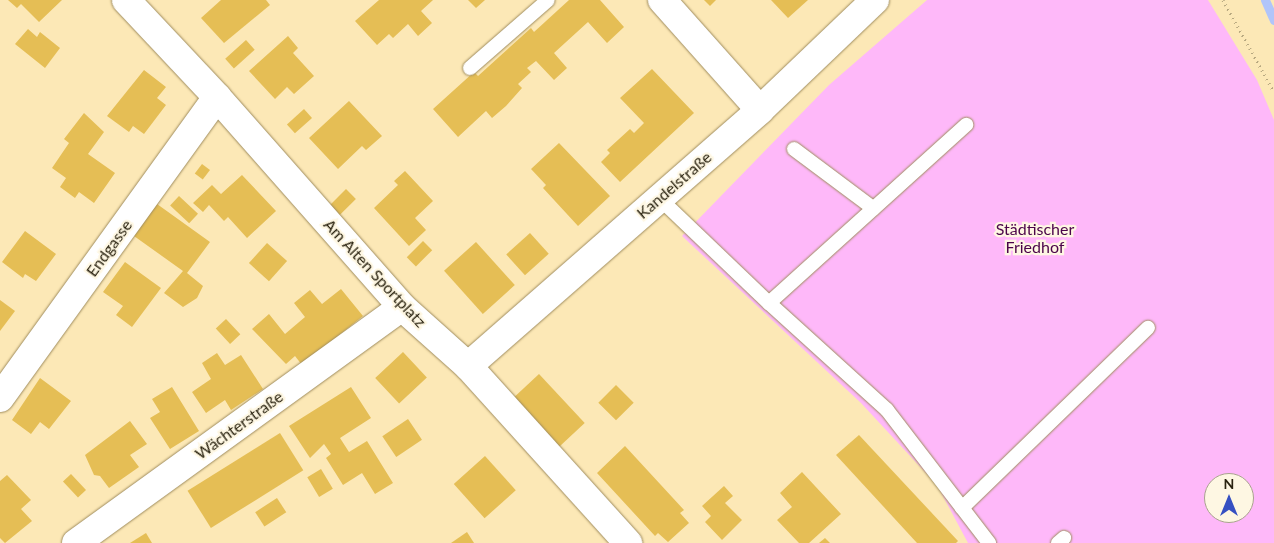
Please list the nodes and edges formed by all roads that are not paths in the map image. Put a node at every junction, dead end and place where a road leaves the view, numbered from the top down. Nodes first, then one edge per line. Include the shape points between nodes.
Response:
1 (126, 0) edge
2 (548, 0) edge
3 (662, 0) edge
4 (875, 0) edge
5 (470, 68) dead end
6 (217, 97) junction
7 (760, 110) junction
8 (966, 125) dead end
9 (794, 148) dead end
10 (659, 198) junction
11 (873, 208) junction
12 (768, 303) junction
13 (402, 307) junction
14 (1148, 328) dead end
15 (468, 366) junction
16 (0, 398) edge
17 (962, 508) junction
18 (76, 543) edge
19 (628, 543) edge
20 (989, 543) edge

1 - 6 street, Am Alten Sportplatz
2 - 5 lane
3 - 7 street
4 - 7 street, Kandelstraße
6 - 13 street, Am Alten Sportplatz
6 - 16 street, Endgasse
7 - 10 street, Kandelstraße
8 - 11 lane
9 - 11 lane
10 - 12 lane
10 - 15 street, Kandelstraße
11 - 12 lane
12 - 17 lane via 886,410
13 - 15 street, Am Alten Sportplatz
13 - 18 street, Wächterstraße
14 - 17 lane
15 - 19 street, Am Alten Sportplatz
17 - 20 lane

